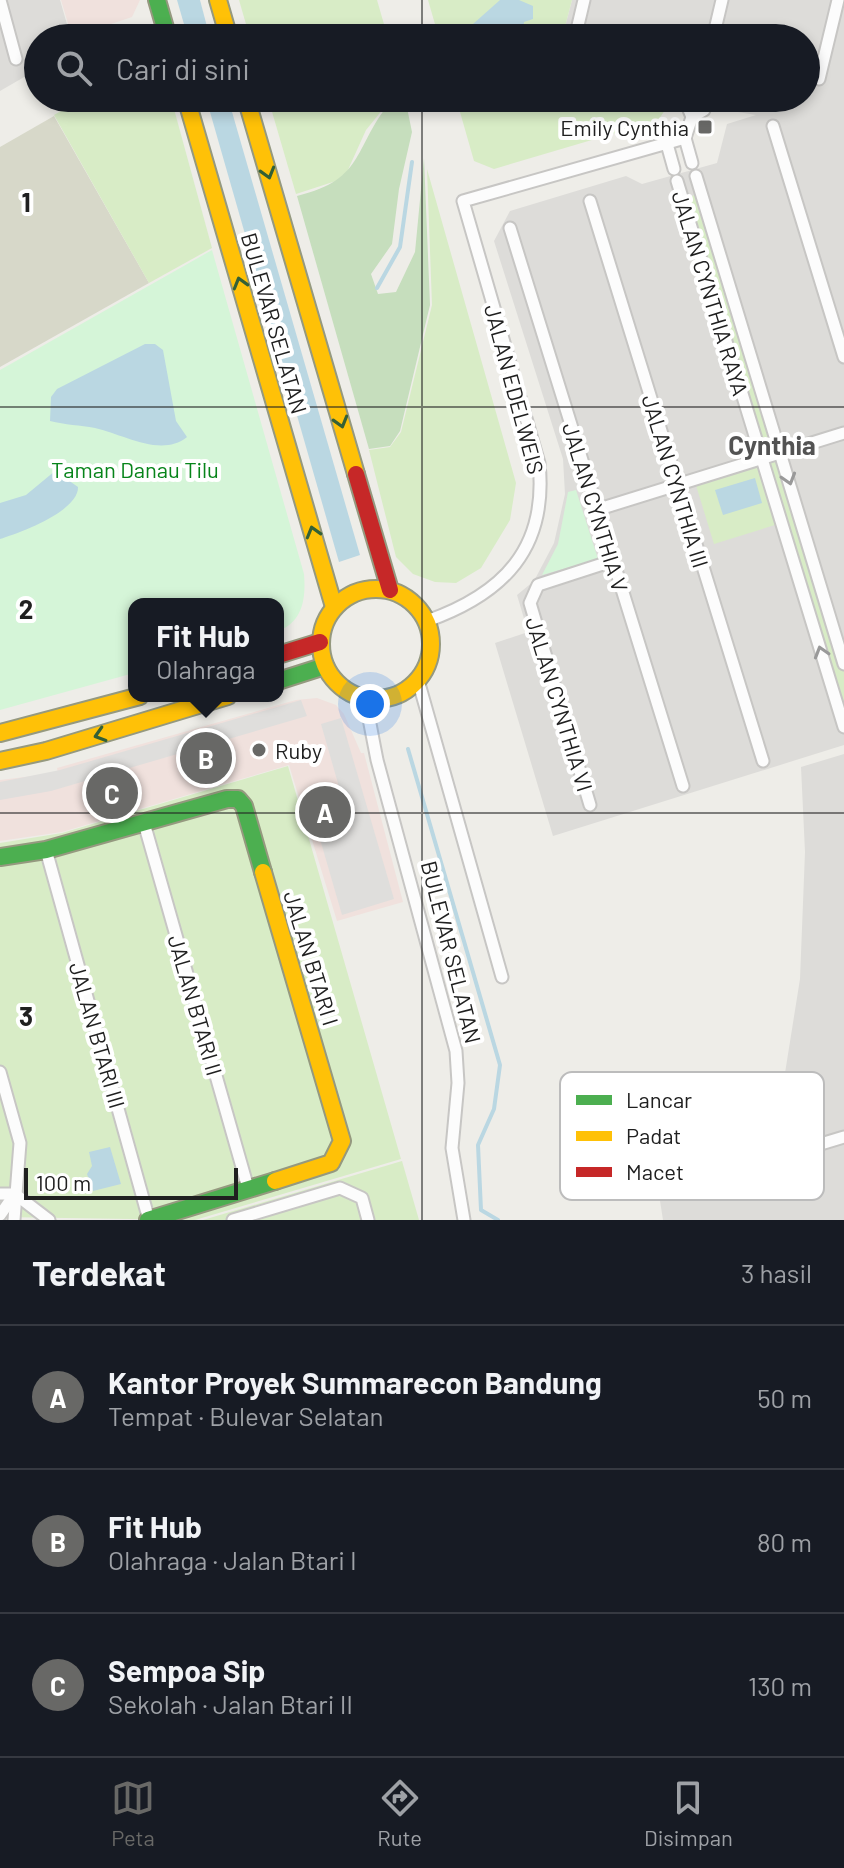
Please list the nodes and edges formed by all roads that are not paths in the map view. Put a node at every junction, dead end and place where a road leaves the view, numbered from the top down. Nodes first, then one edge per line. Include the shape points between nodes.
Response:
1 (0, 0) edge
2 (157, 0) edge
3 (218, 0) edge
4 (584, 0) edge
5 (722, 0) edge
6 (838, 0) edge
7 (164, 24) edge
8 (225, 24) edge
9 (578, 24) edge
10 (716, 24) edge
11 (16, 59) dead end
12 (820, 75) edge
13 (190, 112) edge
14 (250, 112) edge
15 (690, 112) tunnel mouth
16 (701, 112) edge
17 (692, 117) junction
18 (773, 126) dead end
19 (685, 138) junction
20 (667, 144) junction
21 (590, 201) dead end
22 (510, 228) dead end
23 (844, 357) edge
24 (844, 433) edge
25 (781, 452) junction
26 (762, 458) junction
27 (677, 484) junction
28 (596, 510) junction
29 (612, 561) junction
30 (390, 590) junction
31 (334, 607) junction
32 (427, 621) junction
33 (320, 642) junction
34 (284, 653) edge
35 (844, 664) edge
36 (325, 666) junction
37 (284, 679) edge
38 (418, 680) junction
39 (365, 698) junction
40 (128, 699) edge
41 (208, 702) edge
42 (844, 727) edge
43 (0, 733) edge
44 (0, 761) edge
45 (763, 761) dead end
46 (683, 786) dead end
47 (590, 805) dead end
48 (144, 823) junction
49 (46, 850) junction
50 (0, 857) edge
51 (502, 977) dead end
52 (0, 1072) edge
53 (844, 1137) edge
54 (824, 1143) edge
55 (248, 1188) junction
56 (0, 1194) edge
57 (15, 1194) junction
58 (0, 1215) edge
59 (264, 1216) edge
60 (14, 1220) edge
61 (49, 1220) edge
62 (148, 1220) edge
63 (233, 1220) edge
64 (368, 1220) edge
65 (464, 1220) edge

1 - 11 street
2 - 7 main road
3 - 8 main road
4 - 9 street
5 - 10 street
6 - 12 street
31 -> 13 main road, BULEVAR SELATAN
14 -> 30 main road, BULEVAR SELATAN
15 - 17 street
16 - 17 street
17 - 19 street
18 - 23 street
19 - 20 street
19 - 25 street, JALAN CYNTHIA RAYA
20 - 26 street, JALAN CYNTHIA RAYA
20 - 32 street, JALAN EDELWEIS via 463,201 539,463 542,494 535,529 519,560 466,607
21 - 27 street, JALAN CYNTHIA III
22 - 28 street, JALAN CYNTHIA V
24 - 25 street
25 - 26 street
25 -> 35 street, JALAN CYNTHIA RAYA
26 - 27 street
42 -> 26 street, JALAN CYNTHIA RAYA
27 - 28 street
27 - 45 street, JALAN CYNTHIA III
28 - 29 street, JALAN CYNTHIA V
29 - 46 street, JALAN CYNTHIA V
29 - 47 street, JALAN CYNTHIA VI via 538,585 530,603
30 - 31 main road via 353,592
30 - 32 main road via 412,601
31 - 33 main road
32 - 38 main road via 431,645
33 - 34 main road
33 - 36 main road
36 - 37 main road
36 - 39 main road via 341,687
38 - 39 main road via 399,694
38 - 51 street, BULEVAR SELATAN
39 - 65 street, BULEVAR SELATAN via 456,1051 452,1148
40 - 43 main road
41 -> 44 main road
48 - 49 main road
48 - 55 street, JALAN BTARI II
48 - 55 main road, JALAN BTARI I via 227,799 238,799 244,806 342,1141 331,1163
49 - 50 main road
49 - 62 street, JALAN BTARI III
52 - 57 street via 20,1143
53 - 54 street
55 - 62 main road
56 - 57 street
57 - 58 street
57 - 60 street
57 - 61 street
59 - 63 street
59 - 64 street via 340,1188 362,1198

